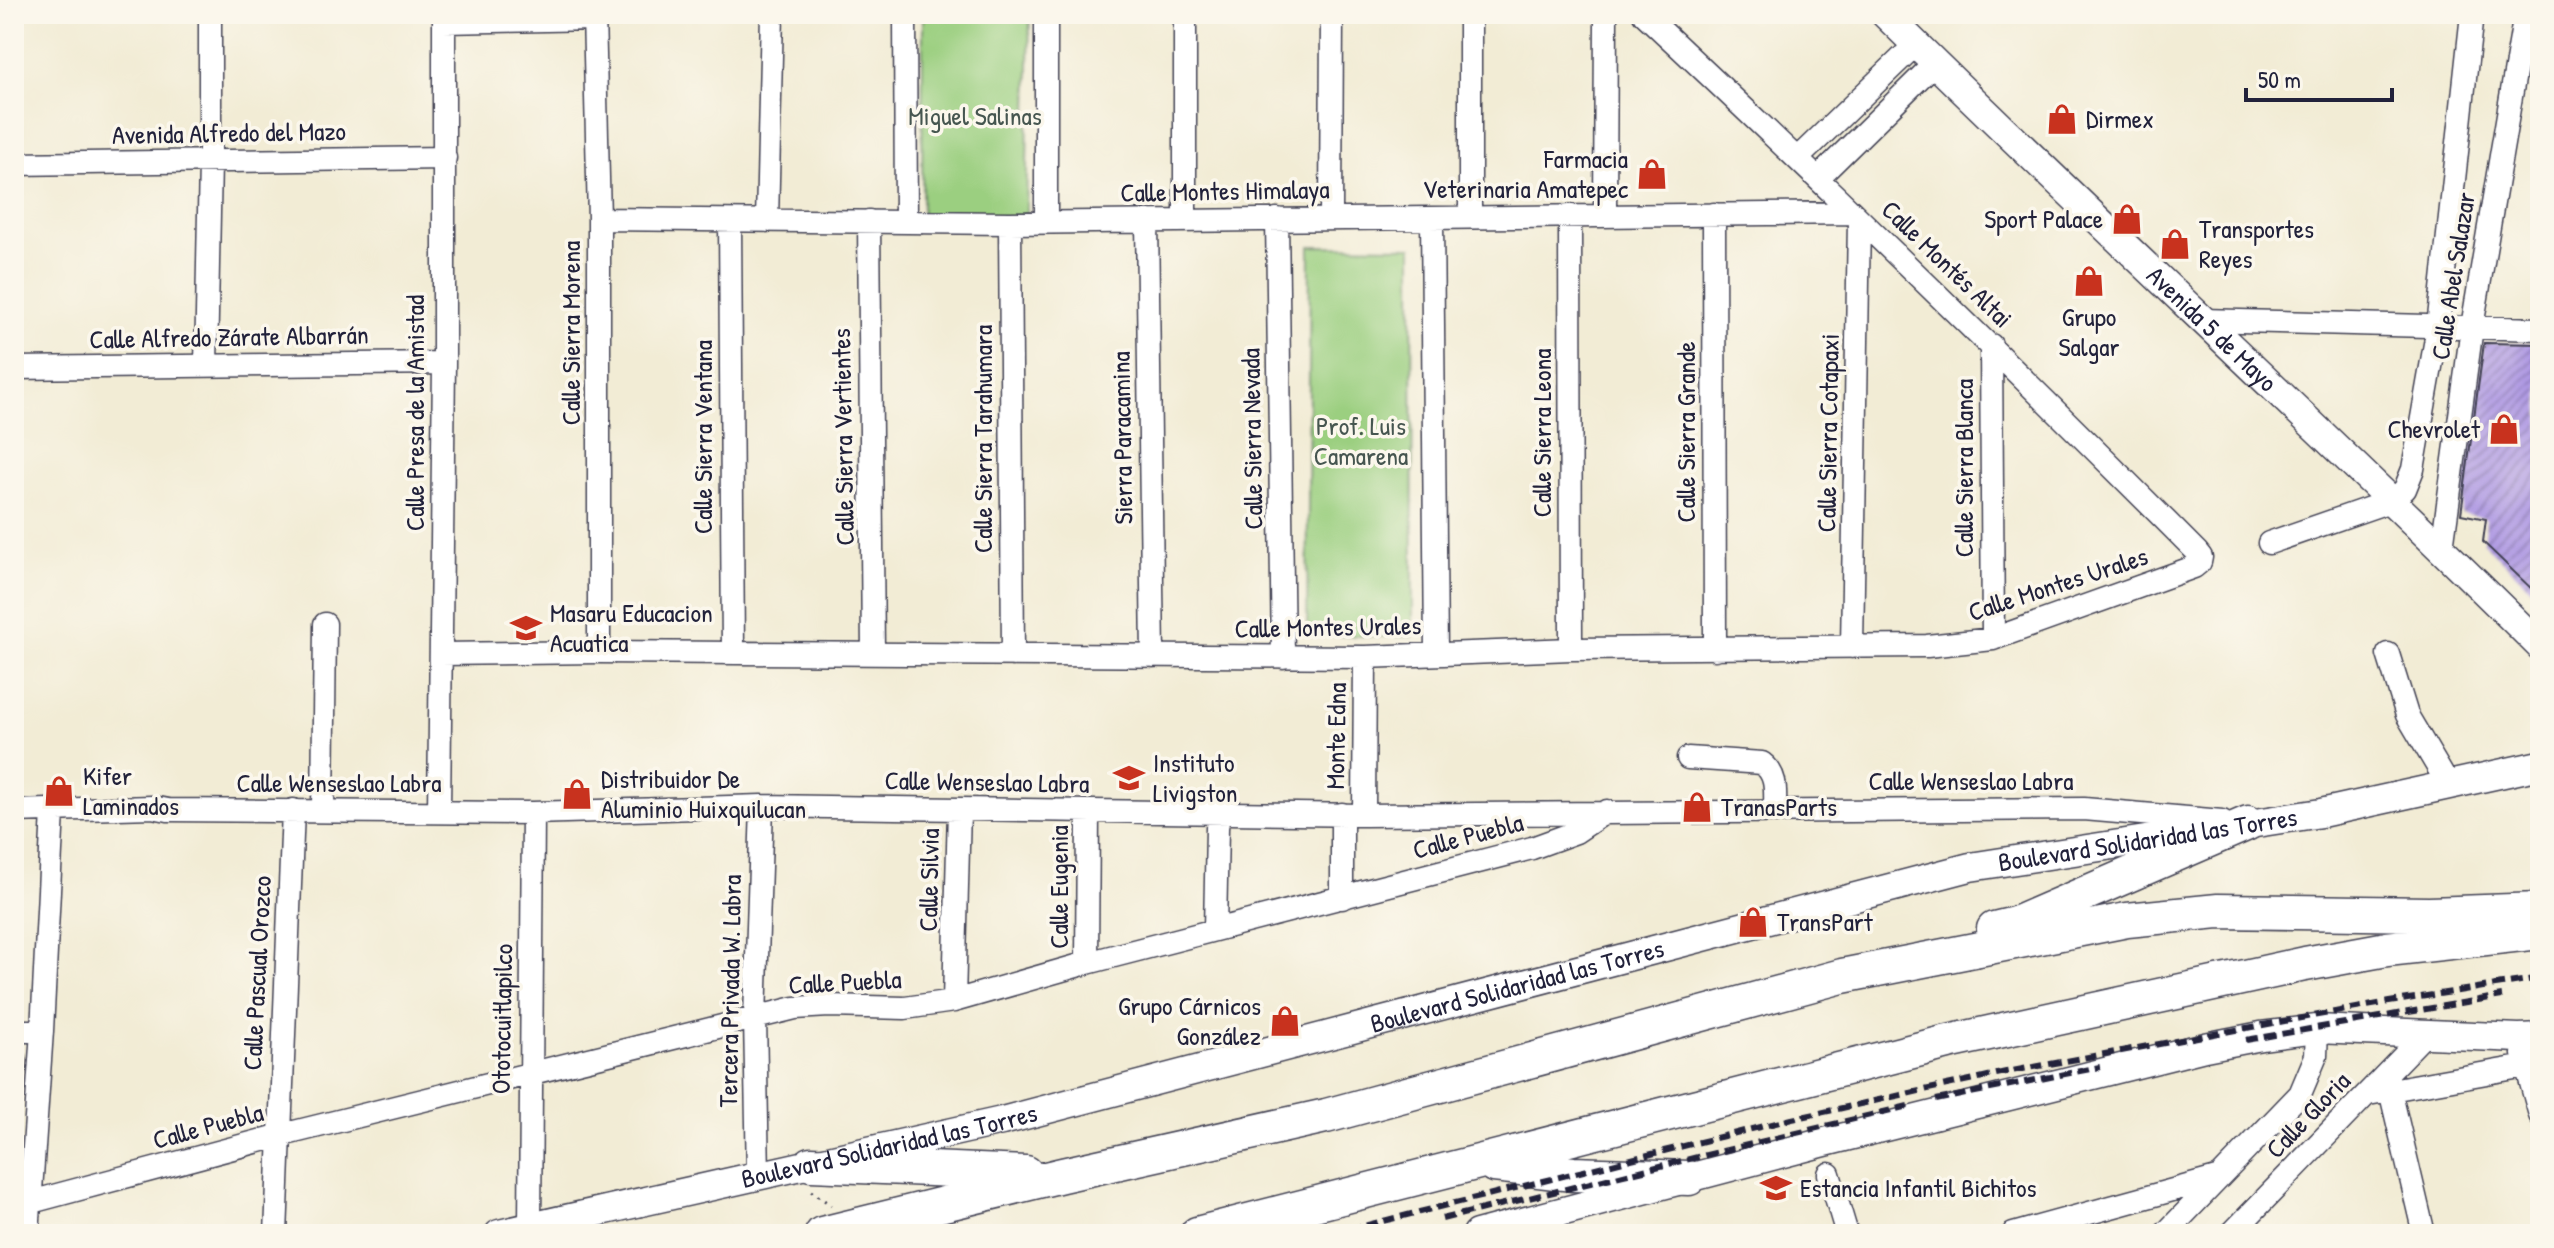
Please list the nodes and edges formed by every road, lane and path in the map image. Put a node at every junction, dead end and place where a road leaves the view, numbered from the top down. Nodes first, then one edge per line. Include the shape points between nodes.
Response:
1 (210, 14) edge
2 (772, 14) edge
3 (905, 14) edge
4 (1046, 14) edge
5 (1185, 14) edge
6 (1332, 14) edge
7 (1470, 14) edge
8 (1606, 14) edge
9 (1644, 14) edge
10 (1885, 14) edge
11 (2472, 14) edge
12 (2525, 14) edge
13 (594, 16) edge
14 (444, 18) edge
15 (1925, 53) junction
16 (445, 158) junction
17 (1798, 158) junction
18 (210, 162) junction
19 (14, 164) edge
20 (1818, 178) junction
21 (1714, 214) junction
22 (1570, 216) junction
23 (1605, 216) junction
24 (1856, 216) junction
25 (1331, 217) junction
26 (1470, 217) junction
27 (1432, 218) junction
28 (599, 219) junction
29 (1277, 219) junction
30 (1185, 220) junction
31 (730, 221) junction
32 (767, 221) junction
33 (869, 221) junction
34 (906, 221) junction
35 (1147, 221) junction
36 (1046, 222) junction
37 (1010, 223) junction
38 (2202, 320) junction
39 (2438, 327) junction
40 (2472, 327) junction
41 (2540, 329) edge
42 (1991, 345) junction
43 (444, 363) junction
44 (206, 365) junction
45 (14, 368) edge
46 (2393, 500) junction
47 (2269, 543) dead end
48 (2442, 548) junction
49 (2200, 562) joint
50 (325, 624) dead end
51 (1993, 639) junction
52 (2540, 646) edge
53 (1852, 647) junction
54 (1571, 649) junction
55 (1715, 649) junction
56 (599, 652) junction
57 (733, 653) junction
58 (873, 653) junction
59 (1436, 653) junction
60 (441, 654) junction
61 (2388, 654) dead end
62 (1013, 655) junction
63 (1153, 656) junction
64 (1283, 657) junction
65 (1365, 657) junction
66 (2540, 755) edge
67 (1688, 758) dead end
68 (2540, 765) edge
69 (2510, 773) junction
70 (2449, 786) junction
71 (762, 806) junction
72 (959, 809) junction
73 (293, 810) junction
74 (1775, 810) junction
75 (14, 811) edge
76 (53, 811) junction
77 (323, 811) junction
78 (1607, 811) junction
79 (439, 812) junction
80 (1088, 812) junction
81 (1219, 812) junction
82 (533, 813) junction
83 (1353, 815) junction
84 (2248, 823) junction
85 (1342, 898) junction
86 (2540, 910) edge
87 (1215, 930) junction
88 (2540, 932) edge
89 (1087, 963) junction
90 (1842, 976) junction
91 (954, 1001) junction
92 (755, 1018) junction
93 (2317, 1029) junction
94 (14, 1031) edge
95 (42, 1031) junction
96 (2425, 1034) junction
97 (2528, 1047) edge
98 (529, 1073) junction
99 (2379, 1092) junction
100 (2540, 1115) edge
101 (278, 1136) junction
102 (1474, 1162) junction
103 (784, 1170) junction
104 (1829, 1174) dead end
105 (1062, 1175) junction
106 (2222, 1177) junction
107 (1689, 1178) junction
108 (31, 1202) junction
109 (859, 1225) junction
110 (530, 1226) junction
111 (2419, 1231) edge
112 (28, 1234) edge
113 (276, 1234) edge
114 (499, 1234) edge
115 (822, 1234) edge
116 (1197, 1234) edge
117 (1477, 1234) edge
118 (1847, 1234) edge
119 (2013, 1234) edge
120 (2165, 1234) edge
121 (2231, 1234) edge

1 - 18 street
2 - 32 street
3 - 34 street
4 - 36 street
5 - 30 street
6 - 25 street
7 - 26 street
8 - 23 street
9 - 17 street, Calle Montés Altai
10 - 15 main road, Avenida 5 de Mayo
11 - 39 street, Calle Abel Salazar
12 - 40 street, Calle Abel Salazar
13 - 14 street
13 - 28 street, Calle Sierra Morena
14 - 16 street, Calle Presa de la Amistad
15 - 17 street
15 - 20 street
15 - 38 main road, Avenida 5 de Mayo
16 - 18 street, Avenida Alfredo del Mazo
16 - 43 street, Calle Presa de la Amistad
17 - 20 street, Calle Montés Altai
18 - 19 street, Avenida Alfredo del Mazo
18 - 44 street
20 - 24 street, Calle Montés Altai
21 - 23 street, Calle Montes Himalaya
21 - 24 street, Calle Montes Himalaya
21 - 55 street, Calle Sierra Grande
22 - 23 street, Calle Montes Himalaya
22 - 26 street, Calle Montes Himalaya
22 - 54 street, Calle Sierra Leona
24 - 42 street, Calle Montés Altai
24 - 53 street, Calle Sierra Cotapaxi
25 - 27 street, Calle Montes Himalaya
25 - 29 street, Calle Montes Himalaya
26 - 27 street, Calle Montes Himalaya
27 - 59 street
28 - 31 street, Calle Montes Himalaya
28 - 56 street, Calle Sierra Morena
29 - 30 street, Calle Montes Himalaya
29 - 64 street, Calle Sierra Nevada
30 - 35 street, Calle Montes Himalaya
31 - 32 street, Calle Montes Himalaya
31 - 57 street, Calle Sierra Ventana
32 - 33 street, Calle Montes Himalaya
33 - 34 street, Calle Montes Himalaya
33 - 58 street, Calle Sierra Vertientes
34 - 37 street, Calle Montes Himalaya
35 - 36 street, Calle Montes Himalaya
35 - 63 street, Sierra Paracamina
36 - 37 street, Calle Montes Himalaya
37 - 62 street, Calle Sierra Tarahumara
38 - 39 street
38 - 46 main road, Avenida 5 de Mayo
39 - 40 street
39 - 46 street, Calle Abel Salazar via 2413,469 2405,489
40 - 41 street
40 - 48 street, Calle Abel Salazar
42 - 49 street, Calle Montés Altai via 2197,552
42 - 51 street, Calle Sierra Blanca
43 - 44 street, Calle Alfredo Zárate Albarrán
43 - 60 street, Calle Presa de la Amistad
44 - 45 street, Calle Alfredo Zárate Albarrán
46 - 47 street
46 - 48 main road, Avenida 5 de Mayo
48 - 52 main road, Avenida 5 de Mayo
49 - 51 street, Calle Montes Urales
50 - 77 street
51 - 53 street, Calle Montes Urales
53 - 55 street, Calle Montes Urales
54 - 55 street, Calle Montes Urales
54 - 59 street, Calle Montes Urales
56 - 57 street, Calle Montes Urales
56 - 60 street, Calle Montes Urales
57 - 58 street, Calle Montes Urales
58 - 62 street, Calle Montes Urales
59 - 65 street, Calle Montes Urales
60 - 79 street, Calle Presa de la Amistad
61 - 70 street via 2407,715
62 - 63 street, Calle Montes Urales
63 - 64 street, Calle Montes Urales
64 - 65 street, Calle Montes Urales
65 - 83 street, Monte Edna
66 - 69 main road
67 - 74 street via 1762,763 1775,782
68 - 69 main road, Boulevard Solidaridad las Torres
69 - 70 main road, Boulevard Solidaridad las Torres
70 - 84 main road, Boulevard Solidaridad las Torres
71 - 72 street, Calle Wenseslao Labra
71 - 82 street, Calle Wenseslao Labra
71 - 92 street, Tercera Privada W. Labra
72 - 80 street, Calle Wenseslao Labra
72 - 91 street, Calle Silvia
73 - 76 street, Calle Wenseslao Labra
73 - 77 street, Calle Wenseslao Labra
73 - 101 street, Calle Pascual Orozco
74 - 78 street, Calle Wenseslao Labra
74 - 84 street, Calle Wenseslao Labra via 2084,809
75 - 76 street, Calle Wenseslao Labra
76 - 95 street
77 - 79 street, Calle Wenseslao Labra
78 - 83 street, Calle Wenseslao Labra
78 - 85 street, Calle Puebla via 1576,832 1532,848
79 - 82 street, Calle Wenseslao Labra
80 - 81 street, Calle Wenseslao Labra
80 - 89 street, Calle Eugenia
81 - 83 street, Calle Wenseslao Labra
81 - 87 street
82 - 98 street, Ototocuitlapilco
83 - 85 street, Monte Edna
84 - 90 highway via 2015,924 1911,951
84 - 103 main road, Boulevard Solidaridad las Torres via 1970,867 1002,1121
85 - 87 street, Calle Puebla
86 - 90 highway via 2218,911 2127,920
87 - 89 street, Calle Puebla
88 - 102 highway via 2305,964 1948,1042
89 - 91 street, Calle Puebla
90 - 105 highway via 1326,1116
91 - 92 street, Calle Puebla via 893,1008 795,1008
92 - 98 street, Calle Puebla
92 - 103 street, Tercera Privada W. Labra
93 - 96 main road
93 - 106 street, Calle Gloria via 2316,1056 2300,1094
93 - 107 main road via 2205,1047
94 - 95 street
95 - 108 street
96 - 97 main road
96 - 99 street, Calle Gloria
97 - 99 street
97 - 100 street
98 - 101 street, Calle Puebla
98 - 110 street, Ototocuitlapilco
99 - 111 street
99 - 121 street, Calle Gloria
101 - 108 street, Calle Puebla
101 - 113 street, Calle Pascual Orozco
102 - 107 highway via 1573,1174
102 - 116 highway
103 - 105 highway
103 - 109 path
103 - 110 main road, Boulevard Solidaridad las Torres
104 - 118 street
105 - 109 highway
106 - 119 street
106 - 120 street, Calle Gloria
107 - 117 main road
108 - 112 street
109 - 115 highway
110 - 114 main road, Boulevard Solidaridad las Torres

